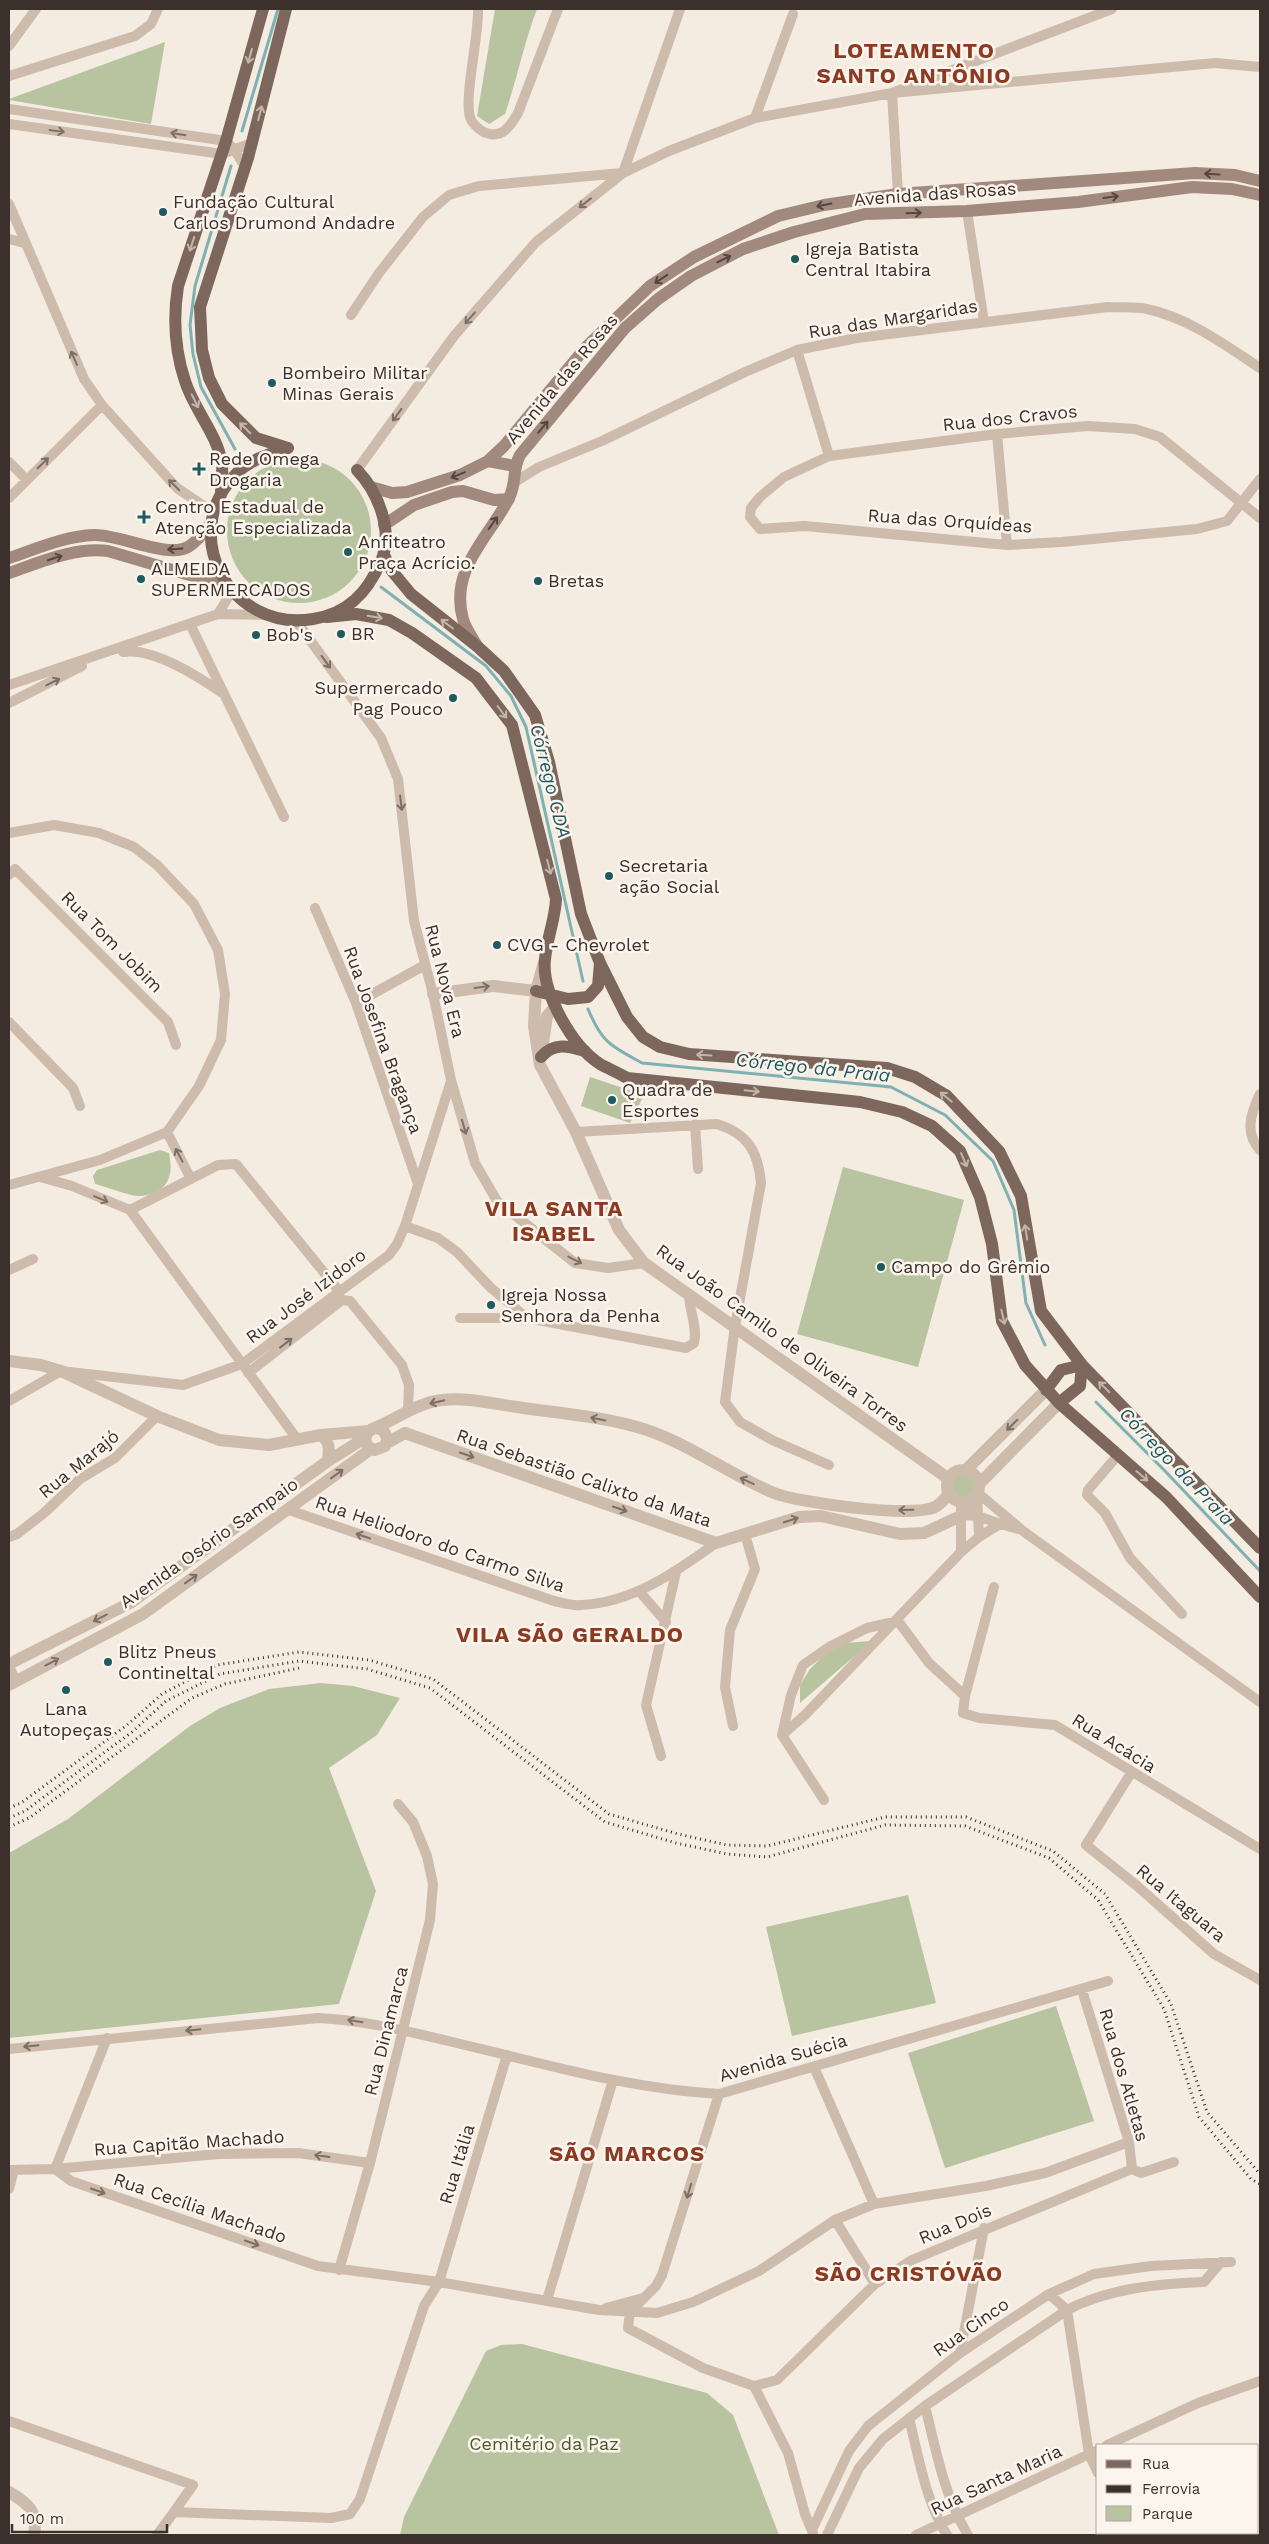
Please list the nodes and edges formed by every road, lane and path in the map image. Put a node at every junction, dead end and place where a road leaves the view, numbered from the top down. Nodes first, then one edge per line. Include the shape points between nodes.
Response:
1 (36, 9) edge
2 (158, 9) edge
3 (262, 9) edge
4 (286, 9) edge
5 (478, 9) edge
6 (558, 9) edge
7 (680, 9) edge
8 (1112, 9) edge
9 (792, 14) dead end
10 (9, 46) edge
11 (1260, 67) edge
12 (10, 74) edge
13 (892, 93) junction
14 (9, 109) edge
15 (756, 118) junction
16 (9, 124) edge
17 (252, 143) junction
18 (227, 148) junction
19 (245, 167) junction
20 (623, 173) junction
21 (1090, 180) junction
22 (1260, 181) edge
23 (1045, 185) junction
24 (898, 194) junction
25 (1260, 195) edge
26 (1078, 202) junction
27 (9, 204) edge
28 (1022, 205) junction
29 (967, 211) junction
30 (9, 239) edge
31 (24, 243) junction
32 (683, 264) junction
33 (691, 276) junction
34 (350, 315) dead end
35 (984, 322) junction
36 (797, 350) junction
37 (1260, 368) edge
38 (102, 405) junction
39 (997, 434) junction
40 (829, 456) junction
41 (488, 461) junction
42 (9, 462) edge
43 (357, 470) joint
44 (515, 474) junction
45 (26, 479) junction
46 (1260, 479) edge
47 (371, 487) junction
48 (220, 495) junction
49 (9, 498) edge
50 (509, 499) junction
51 (1241, 502) junction
52 (751, 508) joint
53 (213, 518) junction
54 (1260, 518) edge
55 (384, 525) junction
56 (1007, 545) junction
57 (384, 556) junction
58 (9, 558) edge
59 (9, 573) edge
60 (230, 588) junction
61 (218, 614) junction
62 (265, 615) junction
63 (326, 617) junction
64 (297, 622) junction
65 (190, 624) junction
66 (478, 647) junction
67 (104, 654) junction
68 (9, 685) edge
69 (224, 694) junction
70 (9, 703) edge
71 (284, 817) dead end
72 (9, 834) edge
73 (12, 872) edge
74 (315, 908) dead end
75 (545, 959) junction
76 (600, 963) junction
77 (425, 965) junction
78 (536, 992) junction
79 (434, 994) junction
80 (554, 1001) junction
81 (356, 1003) junction
82 (9, 1022) edge
83 (176, 1045) dead end
84 (585, 1051) junction
85 (541, 1061) junction
86 (451, 1080) junction
87 (1260, 1094) edge
88 (80, 1106) dead end
89 (695, 1124) junction
90 (167, 1132) junction
91 (576, 1132) junction
92 (1260, 1150) edge
93 (78, 1166) junction
94 (698, 1169) dead end
95 (39, 1177) junction
96 (191, 1179) junction
97 (418, 1184) junction
98 (9, 1185) edge
99 (72, 1186) junction
100 (130, 1210) junction
101 (405, 1226) junction
102 (33, 1259) dead end
103 (644, 1263) junction
104 (9, 1270) edge
105 (339, 1291) junction
106 (689, 1294) junction
107 (460, 1318) dead end
108 (527, 1318) junction
109 (735, 1326) junction
110 (9, 1361) edge
111 (22, 1363) junction
112 (41, 1365) junction
113 (1082, 1365) junction
114 (9, 1369) edge
115 (245, 1369) junction
116 (62, 1371) junction
117 (44, 1383) junction
118 (1046, 1390) junction
119 (9, 1401) edge
120 (1059, 1403) junction
121 (408, 1410) junction
122 (157, 1416) junction
123 (405, 1434) junction
124 (321, 1435) junction
125 (369, 1436) junction
126 (297, 1439) junction
127 (387, 1442) junction
128 (1118, 1455) junction
129 (328, 1462) junction
130 (829, 1465) dead end
131 (966, 1470) junction
132 (949, 1479) junction
133 (977, 1492) junction
134 (949, 1494) junction
135 (961, 1502) junction
136 (289, 1510) junction
137 (963, 1515) junction
138 (978, 1516) junction
139 (1000, 1524) junction
140 (1023, 1531) junction
141 (745, 1534) junction
142 (13, 1535) edge
143 (979, 1537) junction
144 (716, 1543) junction
145 (1260, 1548) edge
146 (961, 1552) junction
147 (676, 1572) junction
148 (994, 1587) dead end
149 (639, 1591) junction
150 (1260, 1597) edge
151 (1182, 1614) dead end
152 (898, 1621) junction
153 (666, 1622) junction
154 (9, 1665) edge
155 (12, 1683) edge
156 (791, 1695) junction
157 (965, 1696) junction
158 (1260, 1702) edge
159 (805, 1716) junction
160 (733, 1726) dead end
161 (782, 1735) junction
162 (661, 1756) dead end
163 (1131, 1773) junction
164 (824, 1800) dead end
165 (398, 1804) dead end
166 (1260, 1848) edge
167 (1260, 1980) edge
168 (1108, 1981) dead end
169 (1082, 1990) junction
170 (403, 2030) junction
171 (107, 2038) junction
172 (9, 2049) edge
173 (507, 2055) junction
174 (814, 2066) junction
175 (613, 2080) junction
176 (719, 2094) junction
177 (1128, 2142) junction
178 (1174, 2162) dead end
179 (370, 2163) junction
180 (55, 2169) junction
181 (1132, 2169) junction
182 (12, 2170) edge
183 (9, 2189) edge
184 (874, 2204) junction
185 (835, 2220) junction
186 (984, 2228) junction
187 (339, 2270) junction
188 (439, 2282) junction
189 (875, 2284) junction
190 (1049, 2294) junction
191 (644, 2298) junction
192 (547, 2300) junction
193 (599, 2310) junction
194 (1067, 2310) junction
195 (630, 2312) junction
196 (960, 2353) junction
197 (1260, 2381) edge
198 (754, 2386) junction
199 (925, 2406) junction
200 (909, 2418) junction
201 (9, 2421) edge
202 (1109, 2444) edge
203 (1094, 2452) edge
204 (9, 2492) edge
205 (174, 2512) junction
206 (957, 2517) junction
207 (940, 2525) junction
208 (813, 2533) edge
209 (34, 2535) edge
210 (157, 2535) edge
211 (827, 2535) edge
212 (916, 2535) edge
213 (946, 2535) edge
214 (968, 2535) edge

1 - 10 street
2 - 12 street via 151,24 135,36
3 -> 18 main road
17 -> 4 main road
5 - 6 street via 470,118 489,134 500,134 518,113
7 - 20 street
8 - 13 street
9 - 15 street
11 - 13 street via 1215,63
13 - 15 street
13 - 24 street
18 -> 14 street
15 - 20 street via 669,151
16 -> 18 street
17 - 18 street
17 - 19 main road
18 - 19 street
18 -> 48 main road via 178,286 175,305 177,351 185,383 217,444 222,466
48 -> 19 main road via 237,472 261,456 288,448 256,438 222,404 209,378 202,350 200,307 203,294
20 - 34 street via 479,186 449,195 423,217
20 -> 43 street via 536,242 454,336
22 -> 21 main road, Avenida das Rosas via 1235,175 1194,173
21 - 23 main road, Avenida das Rosas
21 - 26 main road via 1088,189
23 - 24 main road, Avenida das Rosas
23 - 28 main road via 1032,191
24 -> 32 main road, Avenida das Rosas via 824,204 778,216
26 -> 25 main road, Avenida das Rosas via 1192,187 1232,188
26 - 28 main road, Avenida das Rosas
27 - 31 street
28 - 29 main road, Avenida das Rosas
33 -> 29 main road, Avenida das Rosas via 743,249 829,222 865,214
29 - 35 street
30 - 31 street
38 -> 31 street via 84,379
32 - 33 main road
32 -> 41 main road, Avenida das Rosas via 650,286 586,347
44 -> 33 main road, Avenida das Rosas via 520,455 625,328
35 - 36 street, Rua das Margaridas via 857,338
35 - 37 street, Rua das Margaridas via 1108,307 1145,308 1174,317 1216,339
36 - 40 street
36 - 44 street, Rua das Margaridas via 602,441
45 -> 38 street
53 -> 38 street via 177,488
39 - 40 street, Rua dos Cravos
39 - 51 street, Rua dos Cravos via 1088,426 1134,429 1160,437
39 - 56 street
40 - 52 street, Rua dos Cravos via 784,477
41 - 44 main road
41 -> 47 main road, Avenida das Rosas via 460,475 407,492 392,493
42 - 45 street
43 - 47 main road
44 - 50 main road, Avenida das Rosas
45 - 49 street
46 - 51 street, Rua das Orquídeas
47 - 55 main road via 381,506
48 - 53 main road
50 - 55 main road via 494,500 464,491 452,492 414,505
66 -> 50 main road, Avenida das Rosas via 462,620 461,589 469,560
51 - 54 street, Rua dos Cravos
51 - 56 street, Rua das Orquídeas via 1227,520 1197,530
52 - 56 street, Rua das Orquídeas via 750,517 760,529 805,526
53 -> 58 main road via 199,539 187,548 170,551 118,537 74,536
53 - 60 main road via 213,552
55 - 57 main road
57 - 63 main road via 372,582 352,604
66 -> 57 main road via 411,594
59 -> 60 main road via 91,549 108,551
60 - 61 street
60 - 62 main road via 247,605
61 - 62 street
61 - 65 street
62 - 64 main road
63 - 64 main road
63 -> 75 main road via 356,614 389,620 412,633 476,678 512,725 556,899 556,918
64 -> 77 street, Rua Nova Era via 381,738 398,779 414,921
65 - 67 street
65 - 69 street
66 - 76 main road via 510,679 535,715 549,762 581,914
67 - 68 street
67 - 69 street via 133,650 184,668
70 -> 67 street
69 - 71 street
72 - 90 street via 54,825 99,833 134,847 157,865 194,904 218,950 226,994 221,1040 199,1086
73 - 83 street, Rua Tom Jobim via 168,1022
74 - 81 street, Rua Josefina Bragança
75 - 78 street, Rua João Camilo de Oliveira Torres
75 - 80 main road via 546,979
76 - 80 main road via 598,986 588,997
113 -> 76 main road via 1041,1311 1021,1196 999,1151 947,1096 915,1077 887,1068 689,1054 660,1047 643,1037 627,1017
77 - 79 street, Rua Nova Era
77 - 81 street
79 -> 78 street via 493,986
78 - 80 main road
78 - 85 street, Rua João Camilo de Oliveira Torres via 534,1026
79 - 86 street, Rua Nova Era
80 - 84 main road via 565,1025
80 - 85 street via 547,1016
81 - 97 street, Rua Josefina Bragança
82 - 88 street via 73,1088
84 - 85 main road via 561,1045 549,1050
84 -> 118 main road via 600,1064 628,1078 860,1102 902,1112 932,1126 960,1151 964,1159 980,1197 992,1244 1002,1321 1025,1365
85 - 91 street, Rua João Camilo de Oliveira Torres
86 - 97 street, Rua José Izidoro
86 -> 103 street, Rua Nova Era via 474,1163 497,1201 576,1263 608,1268
87 - 92 street via 1249,1122 1254,1144
89 - 91 street
89 - 94 street
89 - 109 street via 717,1124 732,1129 752,1146 759,1163 760,1183
90 - 93 street
96 -> 90 street
91 - 103 street, Rua João Camilo de Oliveira Torres via 620,1230
93 - 95 street
93 - 99 street
95 - 98 street
95 - 99 street
96 - 100 street
96 - 105 street via 218,1165 236,1164
97 - 101 street, Rua José Izidoro
99 -> 100 street
100 - 115 street
101 - 105 street, Rua José Izidoro via 388,1255
101 - 108 street via 438,1238 457,1252 491,1288
102 - 104 street
103 - 106 street, Rua João Camilo de Oliveira Torres
105 - 115 street, Rua José Izidoro
106 - 108 street via 689,1307 697,1333 694,1343 686,1348
106 - 109 street, Rua João Camilo de Oliveira Torres
107 - 108 street
109 - 130 street via 725,1402 740,1422
109 - 132 street, Rua João Camilo de Oliveira Torres
110 - 111 street
111 - 112 street
111 - 114 street
112 - 116 street
112 - 117 street via 45,1372
113 - 118 main road via 1061,1370
113 - 120 main road via 1080,1386
145 -> 113 main road
115 - 116 street, Rua José Izidoro via 183,1385
115 -> 121 street via 342,1300 350,1301 402,1365 409,1385
115 - 126 street
116 - 117 street
116 - 122 street
117 - 119 street
118 - 120 main road
118 -> 131 street
120 - 128 main road
120 - 133 street
121 - 123 street via 403,1421
121 - 125 street, Avenida Osório Sampaio
134 -> 121 street, Avenida Osório Sampaio via 936,1507 919,1510 891,1511 809,1500 777,1494 746,1481 639,1427 467,1400 441,1400
122 - 126 street via 219,1440 269,1445
122 - 142 street, Rua Marajó via 115,1458 80,1479
123 - 127 street
123 -> 144 street, Rua Sebastião Calixto da Mata
124 - 125 street via 346,1433
124 - 126 street
124 - 129 street via 330,1448
125 - 127 street via 382,1448
125 - 127 street via 385,1432
125 - 129 street, Avenida Osório Sampaio
136 -> 125 street, Avenida Osório Sampaio
128 -> 150 main road via 1166,1497
128 - 151 street via 1087,1495 1105,1513 1130,1558
129 -> 154 street, Avenida Osório Sampaio via 130,1602
131 - 132 street via 956,1472
131 - 133 street via 975,1475
132 - 134 street
133 - 135 street
133 - 137 street
133 - 138 street
133 - 140 street
134 - 135 street
135 - 137 street
149 -> 136 street, Rua Heliodoro do Carmo Silva via 580,1606 563,1603
155 -> 136 street, Avenida Osório Sampaio via 143,1614
137 - 138 street
141 -> 137 street, Rua Sebastião Calixto da Mata via 800,1517 821,1516 900,1534 924,1532
137 - 146 street
138 - 139 street
138 - 143 street
139 - 140 street
139 - 143 street
140 - 158 street
141 - 144 street, Rua Sebastião Calixto da Mata
141 - 160 street via 755,1569 740,1599 730,1630 725,1688
143 - 146 street
144 - 147 street, Rua Heliodoro do Carmo Silva
146 - 152 street
147 - 149 street, Rua Heliodoro do Carmo Silva
147 - 153 street
148 - 157 street
149 - 153 street
152 - 156 street via 867,1628 829,1646 803,1665
152 - 157 street via 929,1663
152 - 159 street
153 - 162 street via 646,1706
154 - 155 street
156 - 159 street via 796,1710
156 - 161 street
157 - 163 street, Rua Acácia via 963,1713 978,1718 1055,1725
159 - 161 street
161 - 164 street
163 - 166 street, Rua Acácia
163 - 167 street, Rua Itaguara via 1086,1845 1214,1954
165 - 170 street, Rua Dinamarca via 414,1822 427,1856 432,1884 430,1920
168 - 169 street, Avenida Suécia
169 - 174 street, Avenida Suécia
169 - 177 street, Rua dos Atletas
170 -> 171 street, Avenida Suécia via 352,2020 318,2018
170 - 173 street, Avenida Suécia
170 - 179 street, Rua Dinamarca
171 -> 172 street, Avenida Suécia
171 - 180 street
173 - 175 street, Avenida Suécia
173 - 188 street, Rua Itália
174 - 176 street, Avenida Suécia
174 - 184 street
175 - 176 street, Avenida Suécia via 672,2092
175 - 192 street
176 -> 191 street via 662,2275
177 - 181 street, Rua dos Atletas
177 - 184 street, Rua Cecília Machado via 1045,2172 986,2186
178 - 181 street, Rua Dois via 1141,2173
179 -> 180 street, Rua Capitão Machado via 298,2153 218,2154
179 - 187 street, Rua Dinamarca
180 - 182 street, Rua Capitão Machado
180 -> 187 street, Rua Cecília Machado via 71,2181 318,2266
181 - 186 street, Rua Dois
182 - 183 street
184 - 185 street, Rua Cecília Machado
185 - 189 street
185 - 195 street, Rua Cecília Machado via 759,2271 693,2302 657,2313
186 - 189 street, Rua Dois via 912,2260
186 - 196 street
187 - 188 street, Rua Cecília Machado
188 - 192 street, Rua Cecília Machado
188 - 205 street, Rua Itália via 424,2306 360,2499 350,2514 331,2518
189 - 198 street, Rua Dois via 777,2380
190 - 194 street
190 - 194 street, Rua Cinco via 1094,2274 1151,2266 1226,2262 1204,2282 1159,2284 1089,2298
190 - 196 street, Rua Cinco
191 - 193 street
191 - 195 street
192 - 193 street, Rua Cecília Machado
193 - 195 street, Rua Cecília Machado
194 - 199 street, Rua Cinco
194 - 203 street, Rua Santa Maria
195 - 198 street via 628,2328 702,2368
196 - 208 street, Rua Cinco via 868,2426 849,2451
197 - 202 street via 1198,2403
198 - 208 street via 788,2453
199 - 200 street, Rua Cinco
199 - 206 street via 941,2472
200 - 207 street
200 - 211 street, Rua Cinco via 883,2439 859,2468
201 - 205 street via 193,2485
203 - 206 street, Rua Santa Maria
204 - 209 street via 26,2502 36,2520
205 - 210 street
206 - 207 street, Rua Santa Maria
206 - 214 street
207 - 212 street, Rua Santa Maria
207 - 213 street

